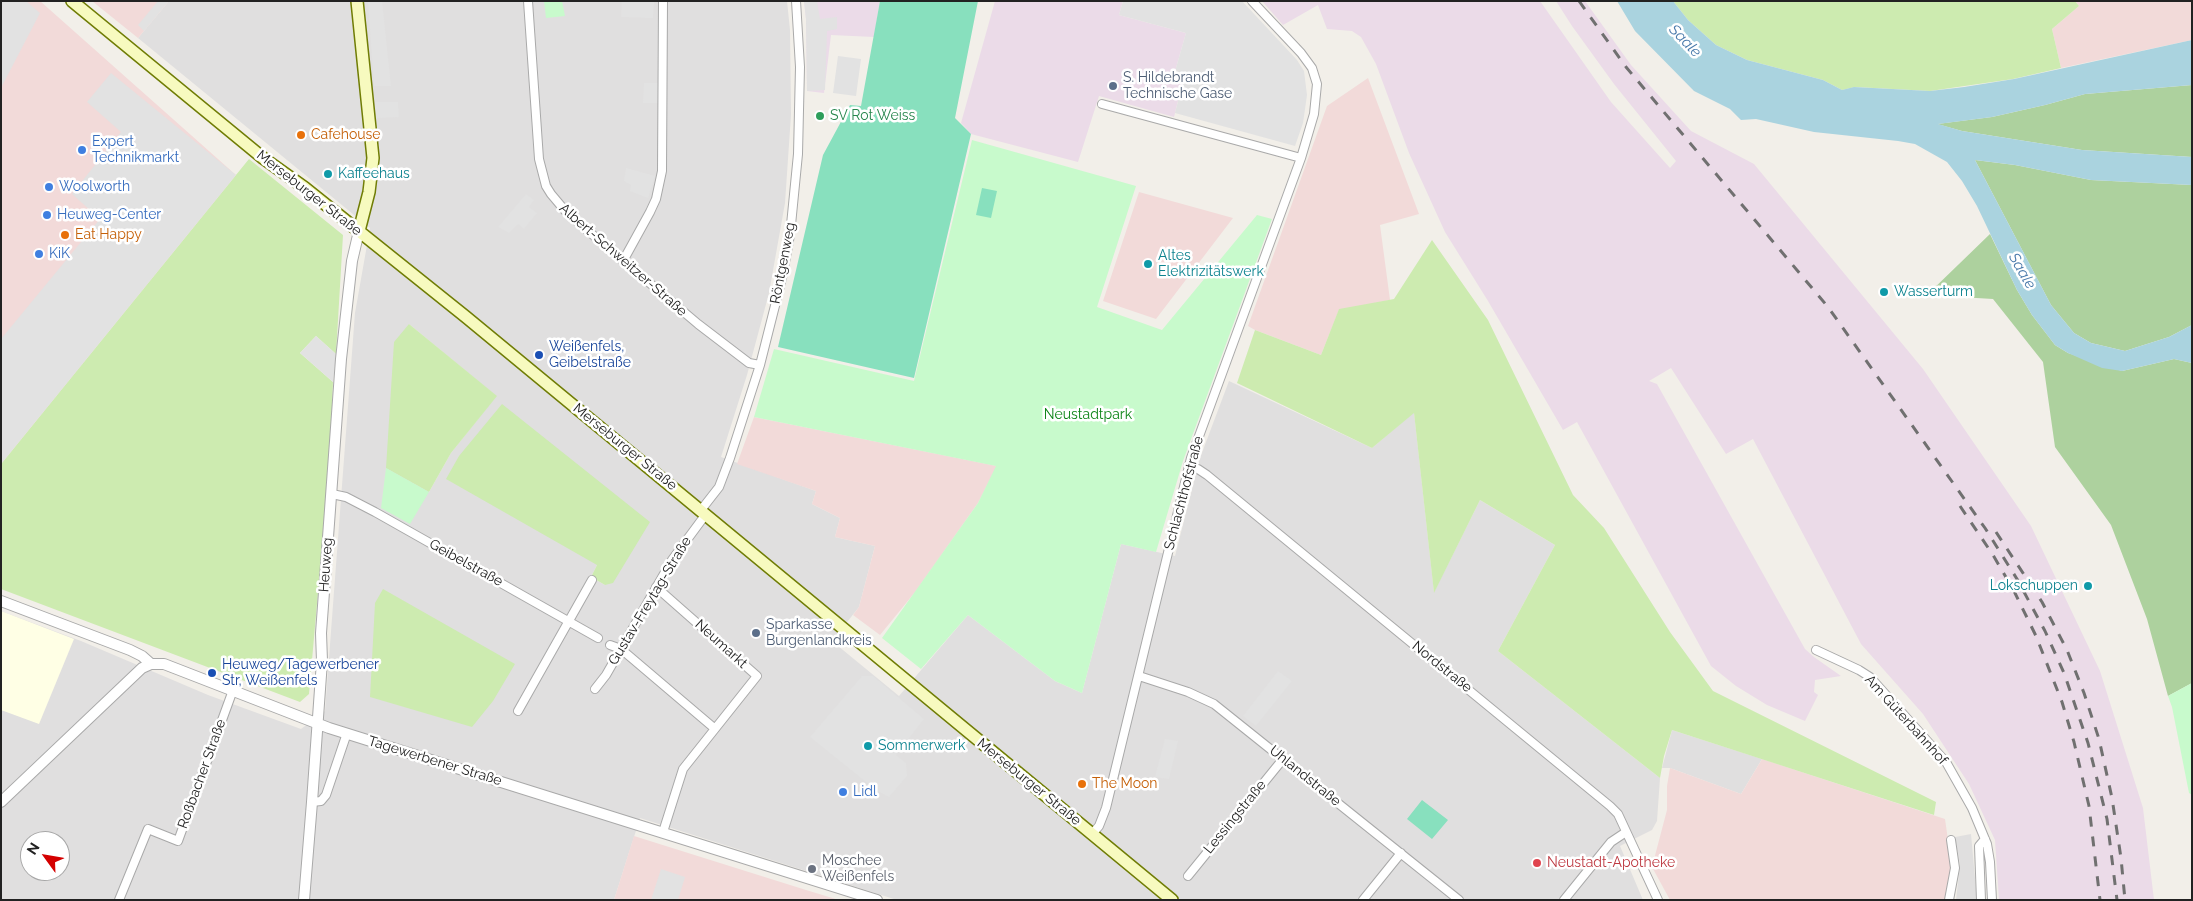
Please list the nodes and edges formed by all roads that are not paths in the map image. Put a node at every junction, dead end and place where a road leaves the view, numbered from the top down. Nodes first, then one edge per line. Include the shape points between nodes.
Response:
1 (72, 1) edge
2 (357, 1) edge
3 (528, 1) edge
4 (663, 1) edge
5 (796, 1) edge
6 (1252, 1) edge
7 (1102, 104) dead end
8 (1301, 158) junction
9 (359, 231) junction
10 (624, 261) junction
11 (760, 365) junction
12 (1188, 466) junction
13 (332, 494) junction
14 (704, 512) junction
15 (592, 580) dead end
16 (656, 587) junction
17 (1, 601) edge
18 (569, 621) junction
19 (598, 638) dead end
20 (610, 645) dead end
21 (621, 649) junction
22 (1816, 650) dead end
23 (151, 664) junction
24 (1138, 676) junction
25 (595, 689) dead end
26 (233, 690) junction
27 (518, 711) dead end
28 (316, 723) junction
29 (714, 728) junction
30 (347, 733) junction
31 (1283, 759) junction
32 (1, 802) edge
33 (312, 802) junction
34 (662, 832) junction
35 (1626, 832) junction
36 (1092, 834) junction
37 (1985, 839) junction
38 (1951, 840) dead end
39 (1401, 853) junction
40 (1188, 876) dead end
41 (119, 900) edge
42 (304, 900) edge
43 (877, 900) edge
44 (1172, 900) edge
45 (1363, 900) edge
46 (1458, 900) edge
47 (1564, 900) edge
48 (1658, 900) edge
49 (1949, 900) edge
50 (1981, 900) edge
51 (1992, 900) edge

1 - 9 main road, Merseburger Straße via 263,158
2 - 9 main road via 373,158
3 - 10 street, Albert-Schweitzer-Straße via 539,159 546,186 567,213
4 - 10 street via 662,171 656,199
5 - 11 street, Röntgenweg via 800,67 794,200 782,278
6 - 8 street, Schlachthofstraße via 1302,53 1317,84 1314,114
7 - 8 street
8 - 12 street, Schlachthofstraße
9 - 13 street, Heuweg via 344,325
9 - 14 main road, Merseburger Straße
10 - 11 street, Albert-Schweitzer-Straße via 749,363
11 - 14 street, Röntgenweg via 720,484
12 - 24 street, Schlachthofstraße
12 - 35 street, Nordstraße via 1207,475 1603,799 1615,810
13 - 18 street, Geibelstraße via 346,497 375,512
13 - 28 street, Heuweg
14 - 16 street, Gustav-Freytag-Straße
14 - 36 main road, Merseburger Straße
15 - 18 street
16 - 21 street, Gustav-Freytag-Straße
16 - 29 street, Neumarkt via 757,676
17 - 23 street, Tagewerbener Straße via 130,650
18 - 19 street, Geibelstraße
18 - 27 street
20 - 21 street
21 - 25 street, Gustav-Freytag-Straße
21 - 29 street
22 - 37 street, Am Güterbahnhof via 1859,670 1880,687 1946,762
23 - 26 street, Tagewerbener Straße via 164,664
23 - 32 street via 142,668
24 - 31 street, Uhlandstraße via 1214,704
24 - 36 street, Schlachthofstraße via 1106,808
26 - 28 street, Tagewerbener Straße
26 - 41 street, Roßbacher Straße via 178,841 148,829
28 - 30 street, Tagewerbener Straße
28 - 33 street, Heuweg
29 - 34 street, Neumarkt via 683,769
30 - 33 street via 326,795 322,801
30 - 34 street, Tagewerbener Straße
31 - 39 street, Uhlandstraße
31 - 40 street, Lessingstraße
33 - 42 street, Heuweg
34 - 43 street, Tagewerbener Straße
35 - 47 street via 1611,842
35 - 48 street, Nordstraße
36 - 44 main road, Merseburger Straße
37 - 50 street via 1979,846
37 - 51 street, Am Güterbahnhof
38 - 49 street via 1955,868
39 - 45 street
39 - 46 street, Uhlandstraße

